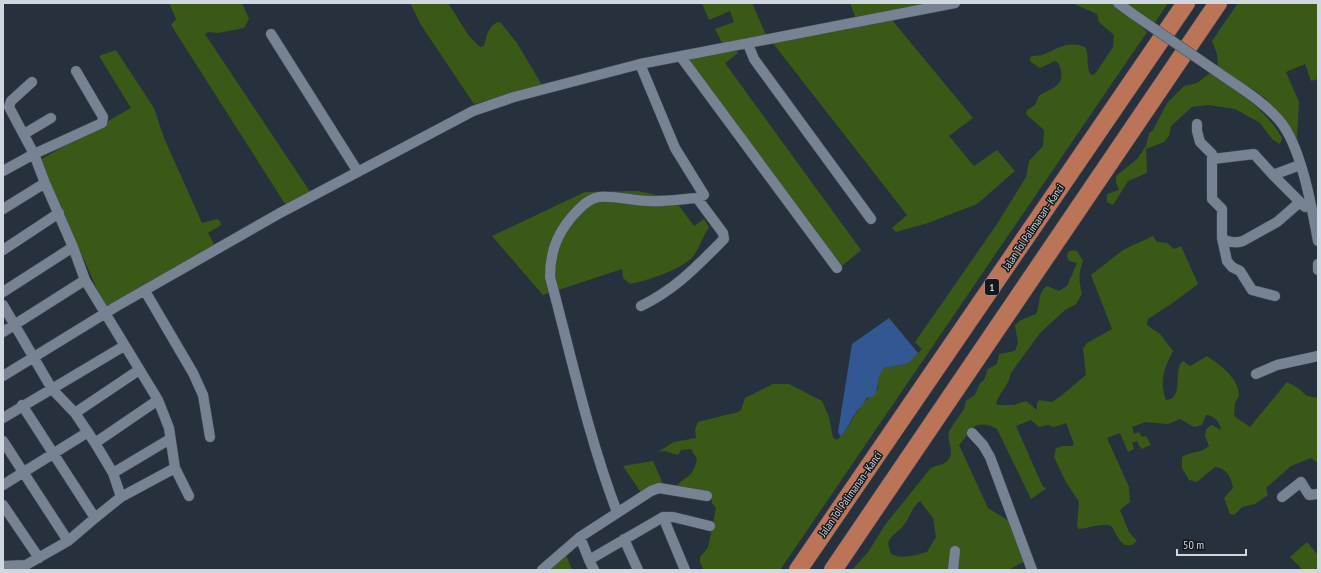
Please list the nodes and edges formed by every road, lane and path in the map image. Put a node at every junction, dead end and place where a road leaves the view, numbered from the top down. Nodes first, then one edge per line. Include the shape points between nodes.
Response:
1 (955, 3) edge
2 (1118, 3) edge
3 (1186, 3) edge
4 (1218, 3) edge
5 (271, 34) dead end
6 (748, 44) junction
7 (681, 57) junction
8 (640, 64) junction
9 (76, 71) dead end
10 (32, 82) dead end
11 (51, 118) dead end
12 (1197, 124) dead end
13 (24, 134) junction
14 (34, 154) junction
15 (1213, 159) junction
16 (1300, 165) junction
17 (3, 171) edge
18 (358, 172) junction
19 (1273, 175) junction
20 (45, 183) junction
21 (697, 198) junction
22 (1300, 202) junction
23 (3, 209) edge
24 (58, 213) junction
25 (1315, 216) edge
26 (871, 219) dead end
27 (1222, 238) junction
28 (1318, 241) edge
29 (73, 247) junction
30 (3, 250) edge
31 (1318, 264) edge
32 (837, 268) dead end
33 (1318, 270) edge
34 (85, 280) junction
35 (145, 291) junction
36 (3, 292) edge
37 (1275, 296) dead end
38 (3, 305) edge
39 (641, 306) dead end
40 (105, 313) junction
41 (14, 325) junction
42 (3, 332) edge
43 (124, 346) junction
44 (1318, 356) edge
45 (34, 357) junction
46 (139, 370) junction
47 (1256, 374) dead end
48 (3, 376) edge
49 (52, 389) junction
50 (158, 400) junction
51 (22, 405) junction
52 (75, 413) junction
53 (3, 418) edge
54 (88, 432) junction
55 (972, 433) dead end
56 (210, 437) dead end
57 (170, 439) junction
58 (3, 441) edge
59 (95, 443) junction
60 (52, 455) junction
61 (175, 468) junction
62 (23, 473) junction
63 (113, 473) junction
64 (3, 485) edge
65 (1318, 494) edge
66 (189, 496) dead end
67 (707, 496) dead end
68 (121, 497) junction
69 (1282, 497) dead end
70 (843, 504) junction
71 (3, 505) edge
72 (617, 512) junction
73 (663, 517) junction
74 (95, 518) junction
75 (867, 521) junction
76 (710, 526) dead end
77 (580, 537) junction
78 (624, 539) junction
79 (68, 541) junction
80 (955, 551) dead end
81 (39, 558) junction
82 (589, 560) junction
83 (3, 566) edge
84 (542, 570) edge
85 (594, 570) edge
86 (638, 570) edge
87 (685, 570) edge
88 (798, 570) edge
89 (833, 570) edge
90 (954, 570) edge
91 (1032, 570) edge

1 - 6 street
2 - 16 street, bridge via 1257,100 1279,119 1291,137
3 - 70 highway, Jalan Tol Palimanan–Kanci / 1
4 - 75 highway
5 - 18 street
6 - 7 street
6 - 26 street via 754,59
7 - 8 street
7 - 32 street
8 - 18 street via 514,97 474,111
8 - 21 street via 675,148 704,193 703,197
9 - 14 street via 103,117 102,123
10 - 13 street via 9,107
11 - 13 street
12 - 15 street via 1200,142 1210,150
13 - 14 street
14 - 17 street
14 - 20 street
15 - 19 street via 1254,154
15 - 27 street via 1212,199 1222,209
16 - 19 street
16 - 25 street
18 - 35 street
19 - 22 street
20 - 23 street
20 - 24 street
21 - 39 street via 723,233 724,239 681,281 661,296
21 - 72 street via 648,201 600,197 592,199 564,225 550,262 550,277 578,386
22 - 25 street
22 - 27 street via 1277,222 1243,241
24 - 29 street
24 - 30 street
25 - 28 street
27 - 37 street via 1227,261 1240,271 1252,290
29 - 34 street
29 - 36 street
31 - 33 street
34 - 40 street
34 - 41 street
35 - 40 street
35 - 56 street via 196,378 203,395
38 - 41 street
40 - 43 street
40 - 45 street
41 - 42 street
41 - 45 street
43 - 46 street
43 - 49 street
44 - 47 street via 1294,360
45 - 48 street
45 - 49 street
46 - 50 street
46 - 52 street
49 - 51 street
49 - 52 street
50 - 57 street
50 - 59 street
51 - 53 street
51 - 60 street
52 - 54 street
54 - 59 street
54 - 60 street
55 - 91 street via 990,457
57 - 61 street
57 - 63 street
58 - 62 street
59 - 63 street
60 - 62 street
60 - 74 street
61 - 66 street
61 - 68 street
62 - 64 street
62 - 79 street
63 - 68 street
65 - 69 street via 1309,495 1301,482
67 - 72 street via 656,489
68 - 74 street
70 - 75 highway
70 - 88 highway, Jalan Tol Palimanan–Kanci / 1
71 - 81 street
72 - 77 street
73 - 76 street via 673,516
73 - 78 street
73 - 87 street
74 - 79 street
75 - 89 highway
77 - 82 street
77 - 84 street
78 - 82 street
78 - 86 street
79 - 81 street
80 - 90 street
81 - 83 street via 26,565
82 - 85 street

